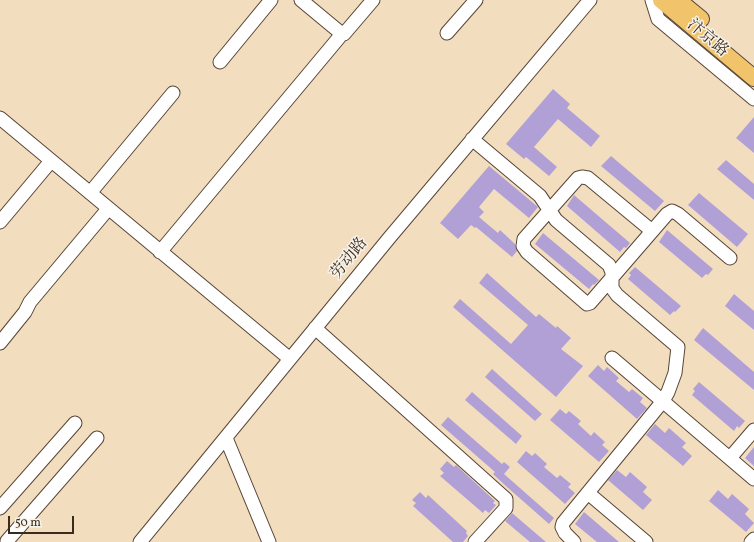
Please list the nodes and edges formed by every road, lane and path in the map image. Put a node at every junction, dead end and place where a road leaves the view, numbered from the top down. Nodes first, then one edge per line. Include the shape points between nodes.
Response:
1 (271, 0) edge
2 (301, 0) edge
3 (373, 0) edge
4 (476, 0) edge
5 (590, 0) edge
6 (652, 0) edge
7 (660, 0) edge
8 (678, 0) edge
9 (448, 33) dead end
10 (342, 34) junction
11 (220, 62) dead end
12 (754, 64) edge
13 (754, 78) edge
14 (173, 93) dead end
15 (754, 99) edge
16 (0, 118) edge
17 (472, 139) junction
18 (51, 161) junction
19 (90, 193) junction
20 (108, 209) junction
21 (549, 210) junction
22 (0, 222) edge
23 (652, 231) junction
24 (160, 252) junction
25 (730, 258) dead end
26 (612, 278) junction
27 (315, 328) junction
28 (0, 343) edge
29 (612, 358) dead end
30 (290, 359) junction
31 (663, 401) junction
32 (75, 423) dead end
33 (754, 430) edge
34 (97, 438) dead end
35 (226, 438) junction
36 (730, 458) junction
37 (754, 479) edge
38 (588, 493) junction
39 (0, 508) edge
40 (5, 539) edge
41 (754, 539) edge
42 (140, 542) edge
43 (269, 542) edge
44 (475, 542) edge
45 (574, 542) edge
46 (646, 542) edge
47 (751, 542) edge

1 - 11 street
2 - 10 street
3 - 10 street
4 - 9 street
5 - 17 street, 劳动路
6 - 15 street via 658,19
7 - 13 main road, 汴京路
8 - 12 main road, 汴京路
10 - 24 street
14 - 19 street
16 - 18 street
17 - 21 street via 540,196
17 - 27 street, 劳动路
18 - 19 street
18 - 22 street
19 - 20 street
20 - 24 street
20 - 28 street via 30,302 26,312
21 - 23 street via 578,178 588,178
21 - 26 street via 556,220 609,265
21 - 26 street via 524,239 523,246 527,252 587,304
23 - 25 street via 672,211
23 - 26 street
24 - 30 street
26 - 31 street via 612,288 617,295 678,347 675,373
27 - 30 street, 劳动路
27 - 44 street via 506,499 506,508
29 - 31 street
30 - 35 street, 劳动路
31 - 36 street
31 - 38 street
32 - 39 street
33 - 36 street
34 - 40 street
35 - 42 street, 劳动路
35 - 43 street
36 - 37 street
38 - 45 street via 563,523 565,533
38 - 46 street
41 - 47 street

